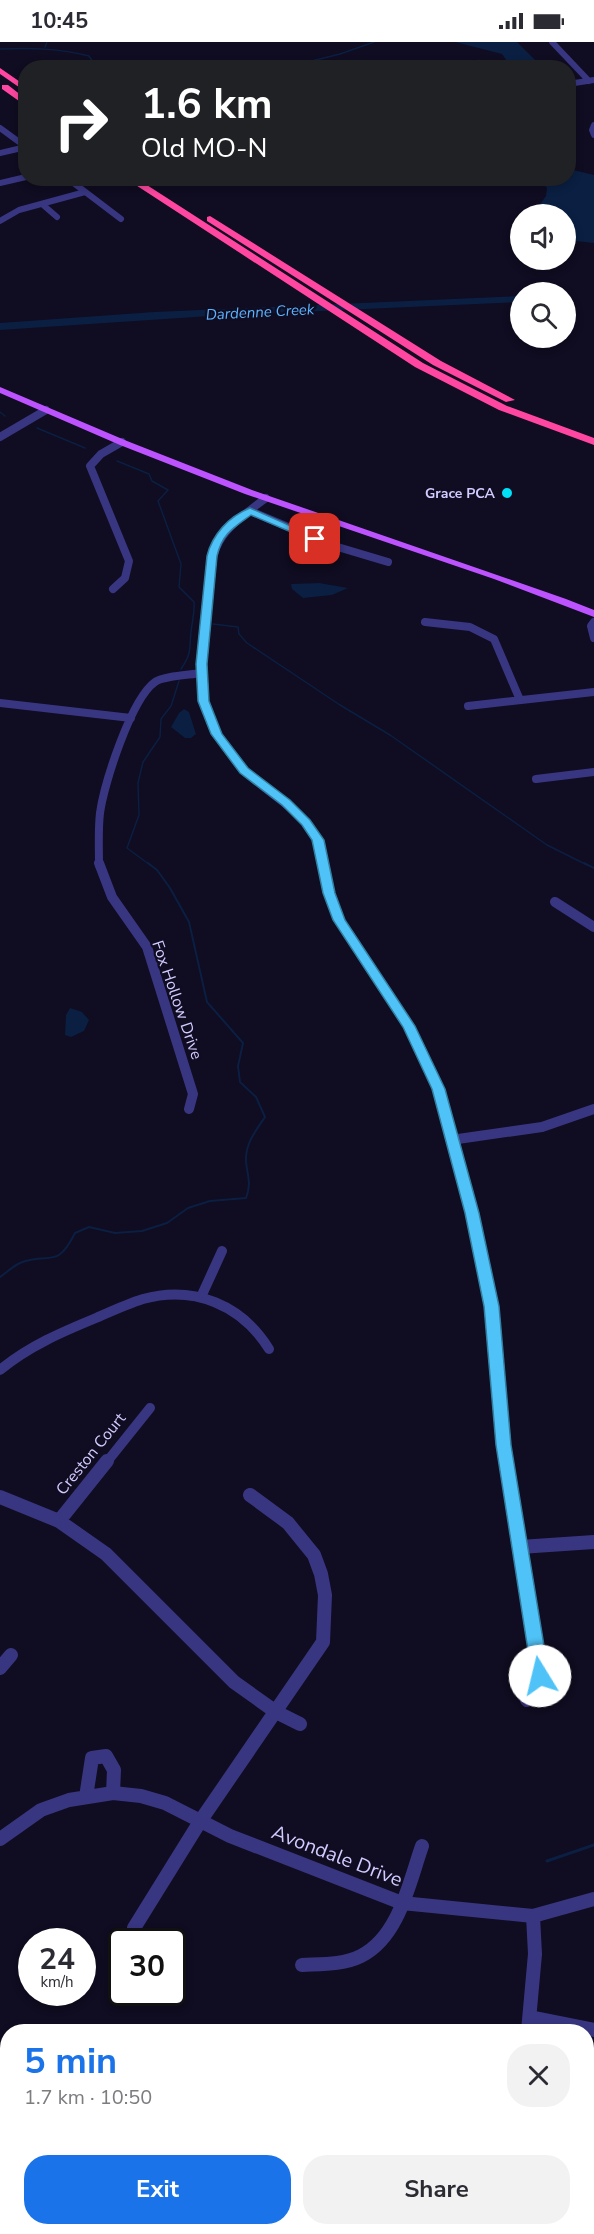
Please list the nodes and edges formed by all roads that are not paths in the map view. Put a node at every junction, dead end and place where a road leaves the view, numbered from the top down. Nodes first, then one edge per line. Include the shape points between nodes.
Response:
1 (552, 42) edge
2 (570, 60) edge
3 (576, 65) edge
4 (0, 70) edge
5 (591, 80) edge
6 (0, 83) edge
7 (576, 83) edge
8 (18, 84) edge
9 (18, 98) edge
10 (594, 125) edge
11 (0, 128) edge
12 (594, 135) edge
13 (18, 141) edge
14 (18, 149) edge
15 (0, 153) edge
16 (18, 179) edge
17 (0, 183) edge
18 (77, 186) edge
19 (141, 186) edge
20 (159, 186) edge
21 (85, 192) junction
22 (42, 204) junction
23 (57, 217) dead end
24 (121, 219) dead end
25 (0, 221) edge
26 (0, 390) edge
27 (46, 410) junction
28 (594, 432) edge
29 (0, 437) edge
30 (122, 442) junction
31 (594, 442) edge
32 (266, 498) junction
33 (250, 511) junction
34 (388, 562) dead end
35 (113, 590) dead end
36 (594, 614) edge
37 (426, 622) dead end
38 (594, 622) edge
39 (594, 638) edge
40 (201, 673) junction
41 (594, 692) edge
42 (520, 700) junction
43 (0, 703) edge
44 (468, 706) dead end
45 (131, 718) junction
46 (594, 772) edge
47 (536, 778) dead end
48 (555, 902) dead end
49 (594, 927) edge
50 (189, 1109) dead end
51 (594, 1109) edge
52 (451, 1140) junction
53 (222, 1251) dead end
54 (201, 1297) junction
55 (269, 1349) dead end
56 (0, 1370) edge
57 (150, 1408) dead end
58 (250, 1495) dead end
59 (0, 1497) edge
60 (59, 1521) junction
61 (594, 1542) edge
62 (520, 1547) junction
63 (11, 1655) dead end
64 (0, 1668) edge
65 (527, 1700) dead end
66 (276, 1712) junction
67 (300, 1724) dead end
68 (113, 1793) junction
69 (86, 1797) junction
70 (201, 1820) junction
71 (0, 1839) edge
72 (422, 1846) dead end
73 (594, 1899) edge
74 (402, 1903) junction
75 (533, 1916) junction
76 (134, 1928) dead end
77 (302, 1965) dead end
78 (529, 2024) edge

1 - 2 street
3 - 5 street
4 - 8 highway
5 - 7 street
6 - 9 highway
10 - 12 street
11 - 13 street
14 - 15 street
16 - 17 street
18 - 21 street
19 - 31 highway via 419,365 527,418
20 - 28 highway via 437,363 530,408
21 - 22 street
21 - 24 street
22 - 23 street
22 - 25 street via 13,212
26 - 27 main road
27 - 29 street
27 - 30 main road
30 - 32 main road
30 - 35 street via 90,466 129,561 129,573
32 - 33 street
32 - 36 main road via 490,572
33 - 34 street via 331,545
33 - 40 street via 216,541
37 - 42 street via 476,628 494,639
38 - 39 street
40 - 45 street, Fox Hollow Drive via 157,680
40 - 52 street via 204,701 217,734 233,759 286,803 318,840 339,920 409,1026 439,1089
41 - 42 street
42 - 44 street
43 - 45 street
45 - 50 street, Fox Hollow Drive via 115,757 100,813 99,864 112,897 147,947 193,1094
46 - 47 street
48 - 49 street
51 - 52 street via 532,1130
52 - 62 street via 472,1213 491,1306 503,1445
53 - 54 street
54 - 55 street via 238,1312 251,1322
54 - 56 street via 169,1296 134,1303 51,1337
57 - 60 street, Creston Court
58 - 66 street via 276,1509 307,1542 325,1595 323,1642
59 - 60 street
60 - 66 street via 106,1554 234,1682
61 - 62 street
62 - 65 street via 540,1676
63 - 64 street
66 - 67 street
66 - 70 street
68 - 69 street, Avondale Drive
68 - 69 street via 114,1770 106,1756 99,1756 90,1763
68 - 70 street, Avondale Drive via 165,1803
69 - 71 street, Avondale Drive via 41,1810
70 - 74 street, Avondale Drive via 230,1836
70 - 76 street
72 - 74 street
73 - 75 street, Avondale Drive
74 - 75 street, Avondale Drive
74 - 77 street via 383,1939 369,1950 344,1962
75 - 78 street via 535,1954

